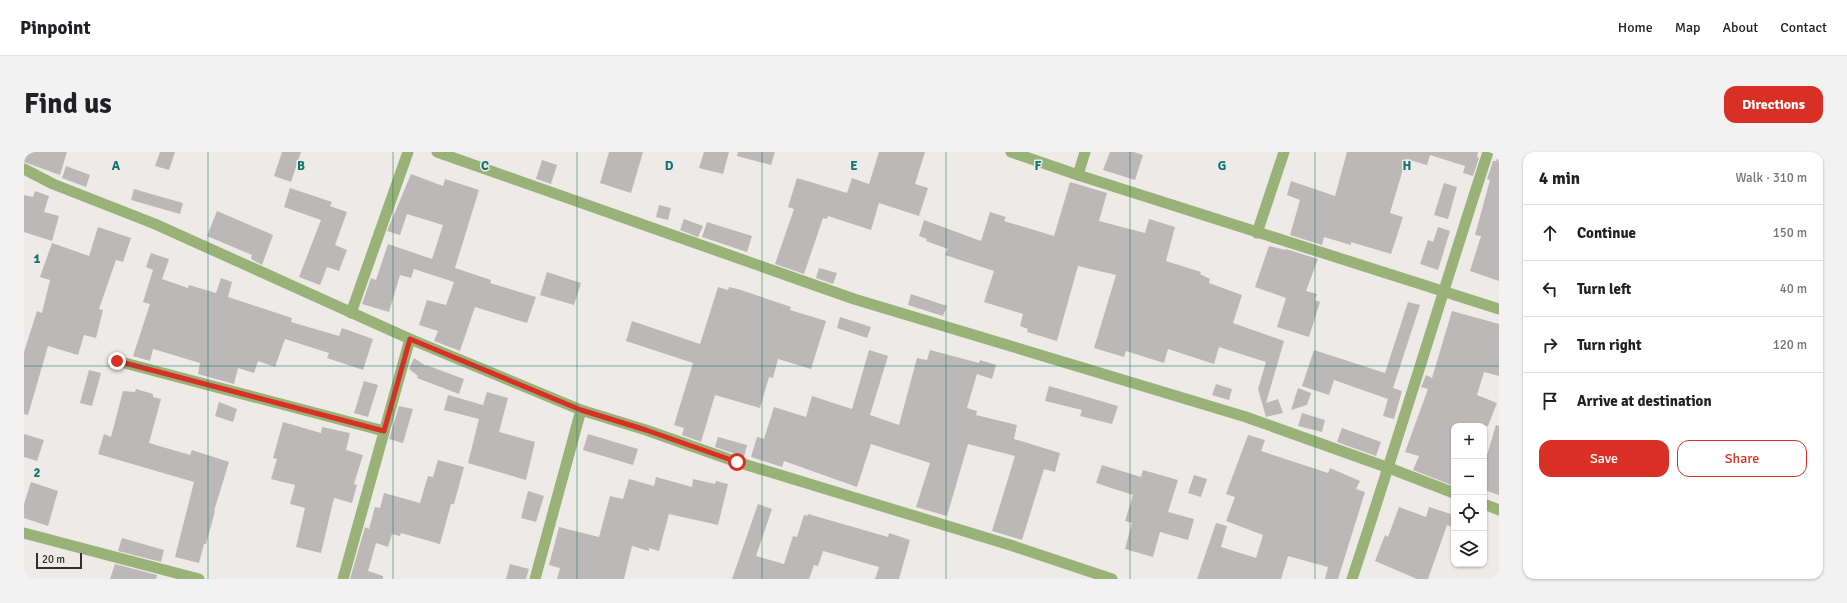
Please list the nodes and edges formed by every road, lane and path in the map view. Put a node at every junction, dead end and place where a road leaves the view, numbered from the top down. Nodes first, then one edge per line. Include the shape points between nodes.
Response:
1 (408, 152) edge
2 (437, 152) edge
3 (1011, 152) edge
4 (1085, 152) edge
5 (1284, 152) edge
6 (1488, 152) edge
7 (24, 169) edge
8 (1078, 175) junction
9 (1257, 233) junction
10 (1443, 290) junction
11 (1499, 309) edge
12 (351, 313) junction
13 (410, 339) junction
14 (117, 361) dead end
15 (581, 410) junction
16 (384, 431) junction
17 (1389, 468) junction
18 (1451, 492) edge
19 (1487, 505) edge
20 (1499, 510) edge
21 (24, 533) edge
22 (199, 579) edge
23 (343, 579) edge
24 (535, 579) edge
25 (1112, 579) edge
26 (1352, 579) edge

1 - 12 street
2 - 17 street via 854,299 1246,417
3 - 8 street
4 - 8 street
5 - 9 street
6 - 10 street
7 - 12 street via 53,184 154,224
8 - 9 street
9 - 10 street
10 - 11 street
10 - 17 street
12 - 13 street
13 - 15 street
13 - 16 street
14 - 16 street
15 - 24 street
15 - 25 street via 737,462
16 - 23 street
17 - 18 street
17 - 26 street
19 - 20 street
21 - 22 street

